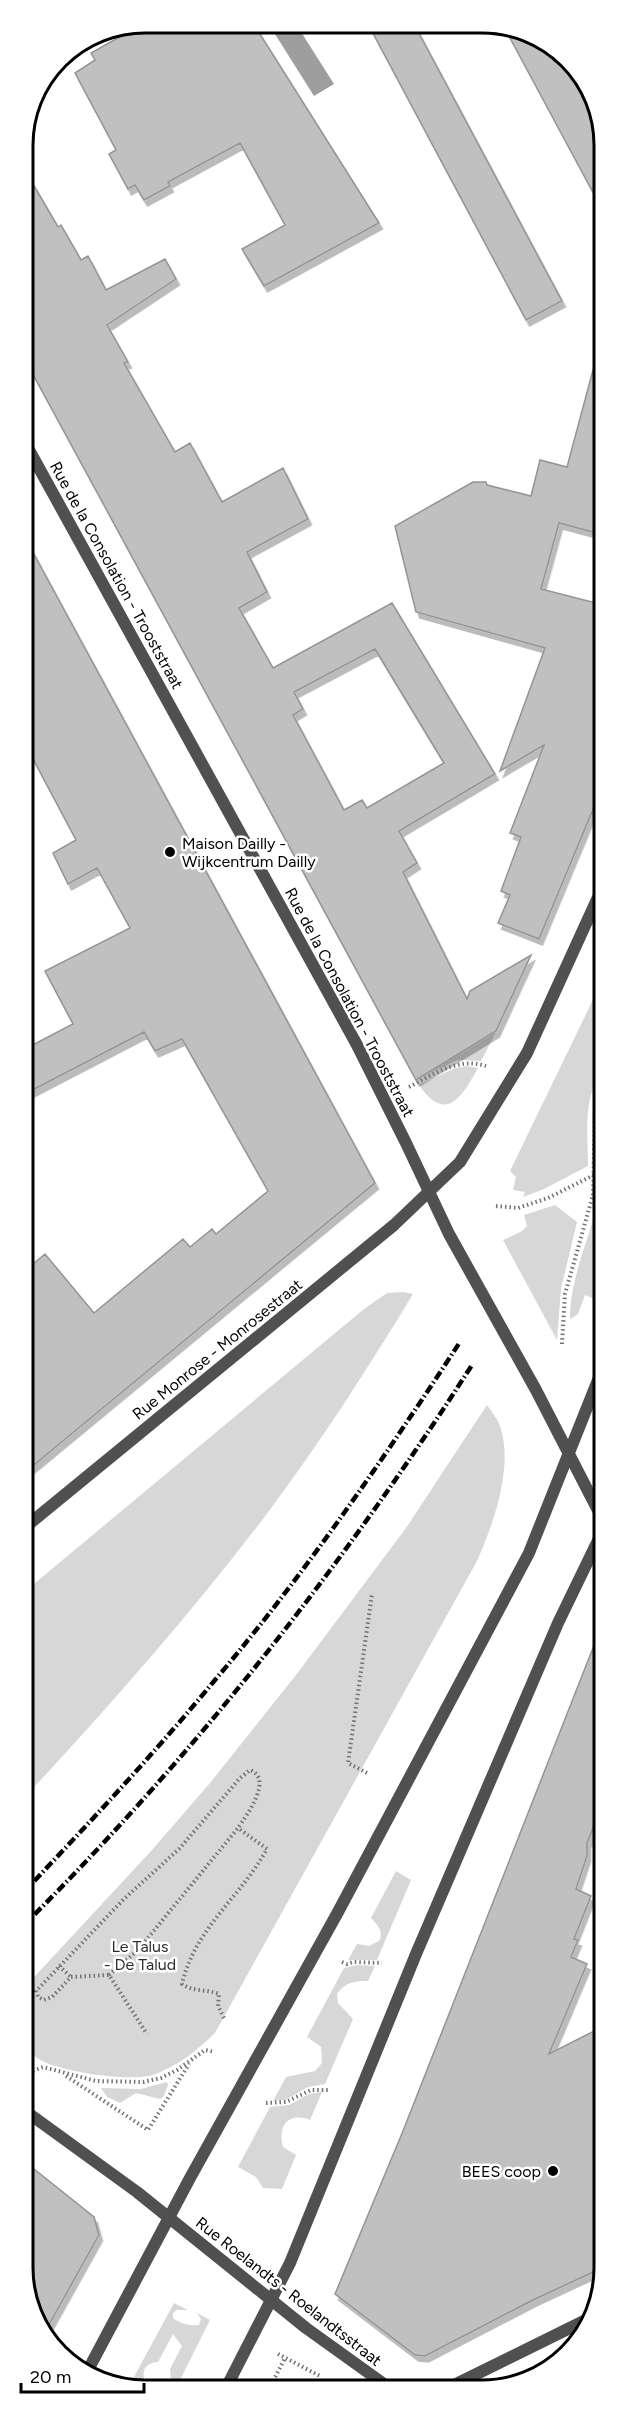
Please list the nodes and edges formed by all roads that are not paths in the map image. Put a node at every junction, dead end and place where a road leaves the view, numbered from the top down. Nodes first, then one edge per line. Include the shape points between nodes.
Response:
1 (33, 459) edge
2 (594, 906) edge
3 (429, 1191) junction
4 (594, 1389) edge
5 (568, 1453) junction
6 (594, 1503) edge
7 (33, 1521) edge
8 (594, 1549) edge
9 (33, 2117) edge
10 (168, 2218) junction
11 (272, 2300) junction
12 (579, 2323) edge
13 (90, 2365) edge
14 (230, 2380) edge
15 (379, 2380) edge
16 (464, 2380) edge

1 - 3 street, Rue de la Consolation - Trooststraat via 357,1045
2 - 3 street, Rue Monrose - Monrosestraat via 527,1053 460,1162
3 - 5 street, Rue de la Consolation - Trooststraat via 448,1234
3 - 7 street, Rue Monrose - Monrosestraat via 394,1225
4 - 5 street
5 - 6 street, Rue de la Consolation - Trooststraat
5 - 10 street via 529,1553 338,1912
8 - 11 street via 553,1634 416,1953
9 - 10 street, Rue Roelandts - Roelandtsstraat
10 - 11 street, Rue Roelandts - Roelandtsstraat
10 - 13 street
11 - 14 street
11 - 15 street, Rue Roelandts - Roelandtsstraat
12 - 16 street

